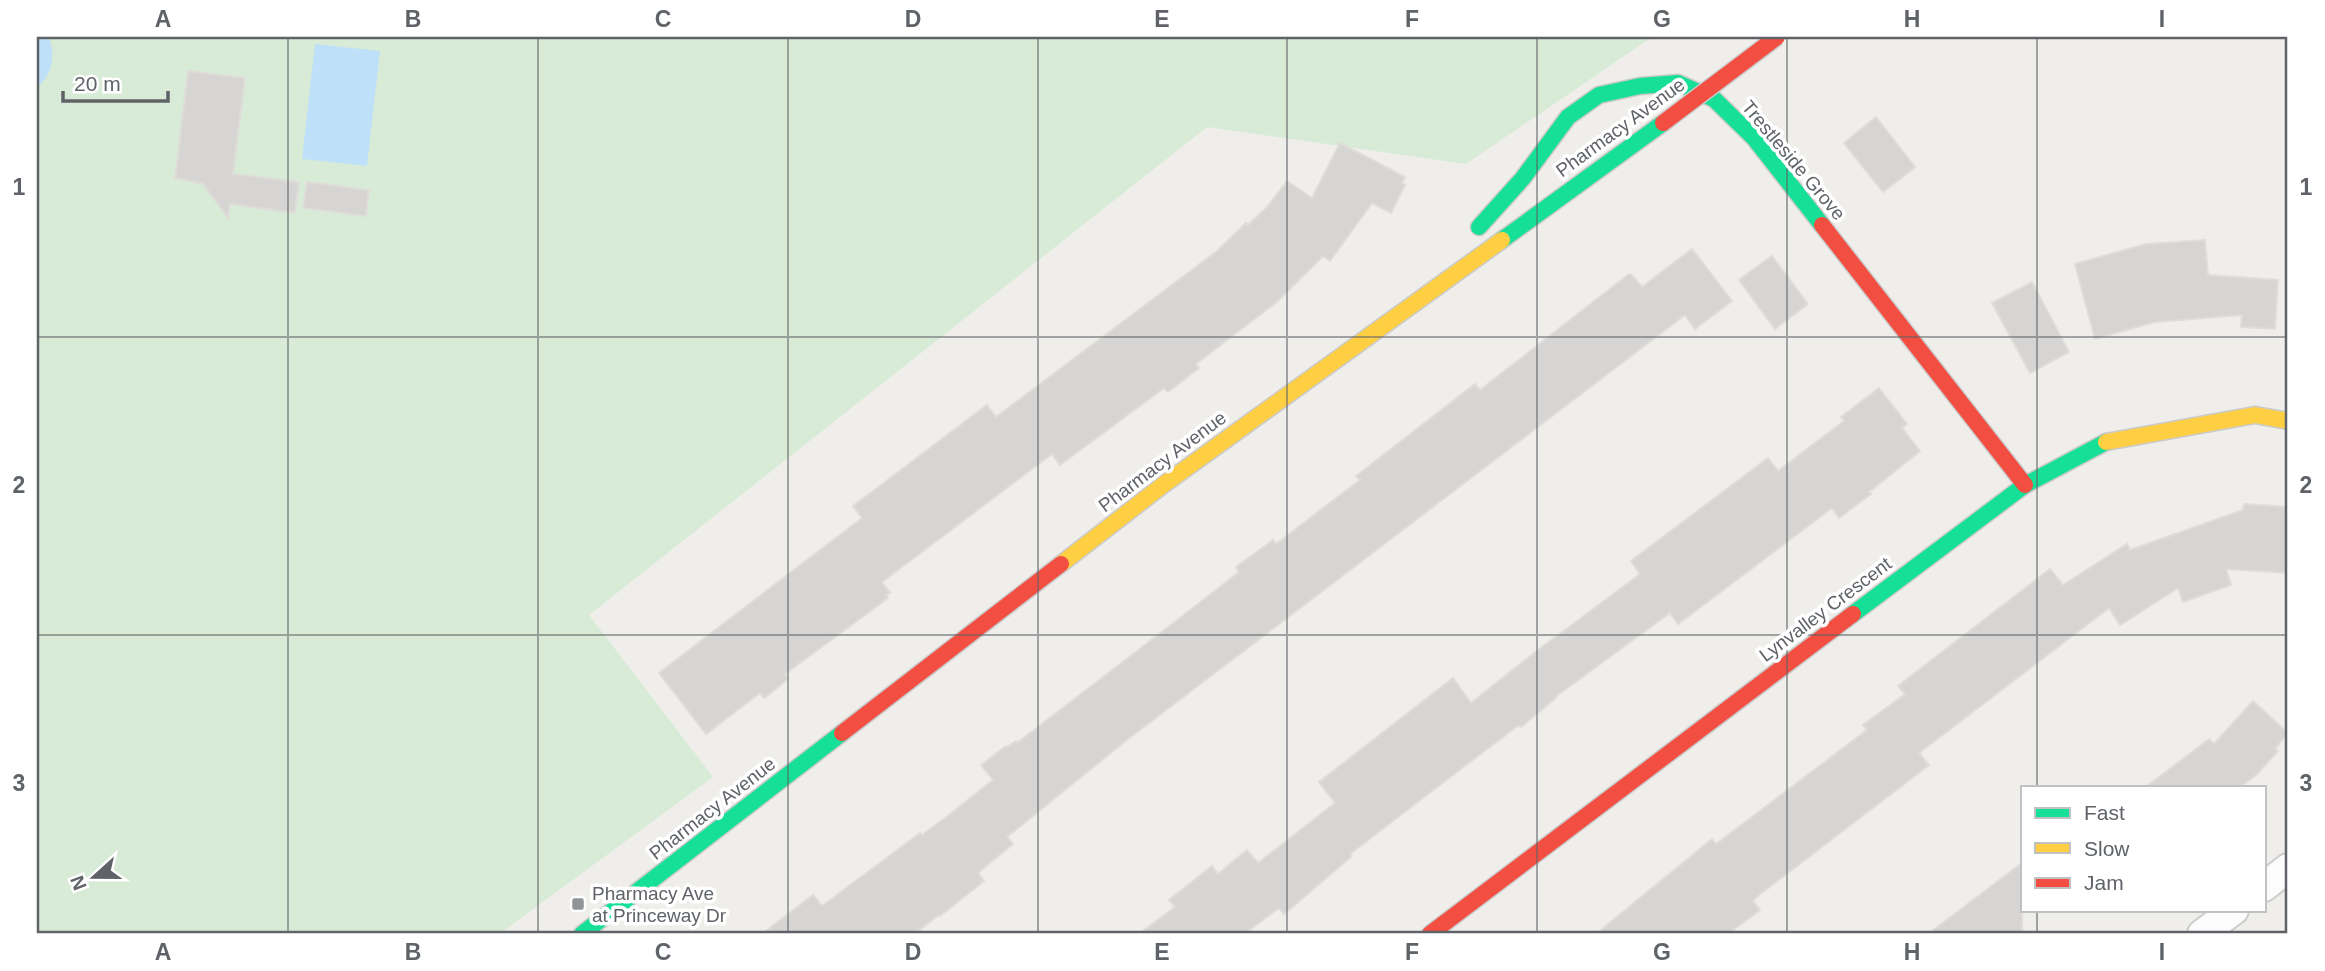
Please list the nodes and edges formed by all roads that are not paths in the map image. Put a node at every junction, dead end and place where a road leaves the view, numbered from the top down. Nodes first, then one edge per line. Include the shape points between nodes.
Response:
1 (1777, 37) edge
2 (1479, 227) dead end
3 (2288, 421) edge
4 (2025, 485) junction
5 (2288, 868) edge
6 (2266, 885) edge
7 (2231, 912) edge
8 (582, 934) edge
9 (1430, 934) edge
10 (2203, 934) edge

1 - 8 street, Pharmacy Avenue, bridge via 1163,485
2 - 4 street, Trestleside Grove via 1568,117 1598,95 1678,83 1714,99 1754,138
3 - 4 street, Lynvalley Crescent via 2255,415 2110,440
4 - 9 street, Lynvalley Crescent
5 - 6 street
7 - 10 street

